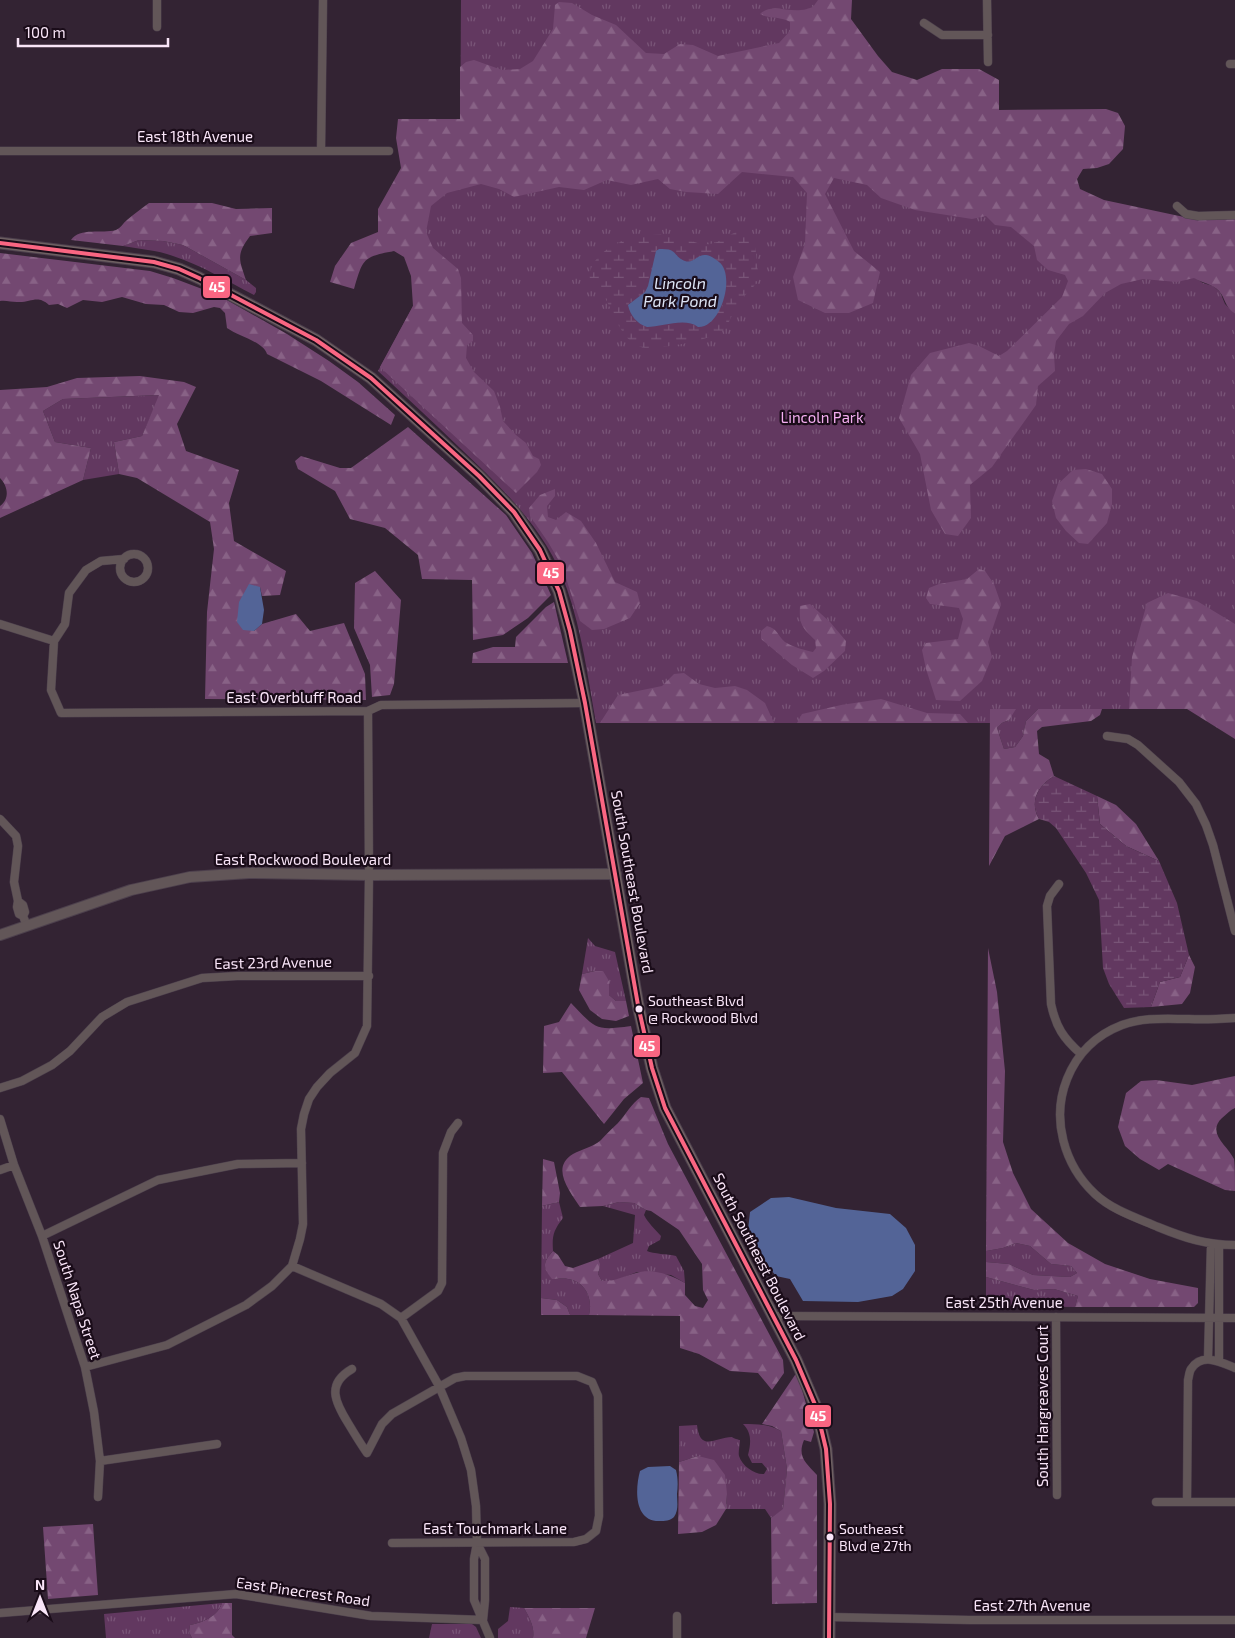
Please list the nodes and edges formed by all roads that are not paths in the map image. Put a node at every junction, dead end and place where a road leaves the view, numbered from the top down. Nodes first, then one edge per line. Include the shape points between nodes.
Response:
1 (157, 0) edge
2 (322, 0) edge
3 (988, 0) edge
4 (924, 23) dead end
5 (157, 26) dead end
6 (988, 34) junction
7 (988, 62) dead end
8 (321, 150) junction
9 (389, 150) dead end
10 (0, 151) edge
11 (1177, 206) dead end
12 (1235, 215) edge
13 (0, 243) edge
14 (124, 558) dead end
15 (0, 624) edge
16 (54, 641) junction
17 (585, 703) junction
18 (368, 711) junction
19 (1107, 736) dead end
20 (0, 819) edge
21 (616, 874) junction
22 (370, 875) junction
23 (1060, 884) dead end
24 (25, 921) junction
25 (1235, 931) edge
26 (0, 935) edge
27 (369, 976) junction
28 (1235, 1018) edge
29 (1081, 1054) junction
30 (0, 1088) edge
31 (0, 1119) edge
32 (458, 1123) dead end
33 (302, 1163) junction
34 (14, 1165) junction
35 (0, 1170) edge
36 (42, 1236) junction
37 (1215, 1245) junction
38 (1235, 1245) edge
39 (292, 1266) junction
40 (773, 1316) junction
41 (1056, 1317) junction
42 (401, 1318) junction
43 (1210, 1318) junction
44 (1219, 1318) junction
45 (1235, 1318) edge
46 (1208, 1359) junction
47 (1219, 1361) junction
48 (85, 1367) junction
49 (1235, 1368) edge
50 (352, 1369) dead end
51 (439, 1386) junction
52 (217, 1444) dead end
53 (100, 1461) junction
54 (1057, 1495) dead end
55 (98, 1496) dead end
56 (1156, 1502) dead end
57 (1187, 1502) junction
58 (1235, 1502) edge
59 (392, 1543) dead end
60 (477, 1543) junction
61 (0, 1613) edge
62 (677, 1616) dead end
63 (830, 1617) junction
64 (483, 1620) junction
65 (1235, 1620) edge
66 (490, 1638) edge
67 (677, 1638) edge
68 (829, 1638) edge

1 - 5 street
2 - 8 street
3 - 6 street
4 - 6 street via 942,34
6 - 7 street
8 - 9 street, East 18th Avenue
8 - 10 street, East 18th Avenue
11 - 12 street via 1186,214
13 - 17 main road, South Southeast Boulevard via 154,262 179,269 316,340 371,378 479,476 514,512 530,534 559,591
14 - 16 street via 100,561 86,570 70,593 65,624
15 - 16 street
16 - 18 street, East Overbluff Road via 51,690 61,713
17 - 18 street, East Overbluff Road via 381,706
17 - 21 main road, South Southeast Boulevard
18 - 22 street
19 - 25 street via 1138,745 1179,782 1196,804 1213,845
20 - 24 street via 12,830 17,841 14,882 18,901 26,912
21 - 22 street, East Rockwood Boulevard
21 - 40 main road, South Southeast Boulevard via 638,1005 665,1108
22 - 24 street, East Rockwood Boulevard via 249,873 190,877 131,890
22 - 27 street
23 - 29 street via 1050,896 1047,906 1052,1004 1060,1031
24 - 26 street, East Rockwood Boulevard
27 - 30 street, East 23rd Avenue via 202,978 127,1002 102,1017 52,1065
27 - 33 street via 368,1026 355,1053 330,1073 310,1099 302,1129
28 - 29 street via 1142,1019 1101,1035
29 - 37 street via 1063,1088 1060,1112 1068,1157 1080,1177 1096,1194 1124,1213 1179,1235
31 - 34 street, South Napa Street
32 - 42 street via 451,1132 444,1154 442,1283 438,1291
33 - 36 street via 238,1164 158,1180
33 - 39 street via 303,1224
34 - 35 street
34 - 36 street, South Napa Street
36 - 48 street, South Napa Street
37 - 38 street
37 - 43 street
37 - 44 street
39 - 42 street via 381,1304
39 - 48 street via 246,1306 167,1345
40 - 41 street, East 25th Avenue
40 - 63 main road, South Southeast Boulevard via 804,1376 816,1407 826,1449 830,1504
41 - 43 street, East 25th Avenue
41 - 54 street, South Hargreaves Court
42 - 51 street
43 - 44 street, East 25th Avenue
43 - 46 street
44 - 45 street, East 25th Avenue
44 - 47 street
46 - 47 street
46 - 57 street via 1191,1369 1188,1380
47 - 49 street
48 - 53 street, South Napa Street
50 - 51 street via 338,1382 335,1392 337,1404 367,1453 382,1424 392,1414
51 - 60 street via 471,1470
51 - 60 street, East Touchmark Lane via 465,1376 577,1376 592,1382 598,1396 599,1516 596,1531 586,1539 574,1542
52 - 53 street
53 - 55 street, South Napa Street
56 - 57 street
57 - 58 street
59 - 60 street, East Touchmark Lane
60 - 64 street via 474,1600
61 - 64 street, East Pinecrest Road via 236,1594 371,1616
62 - 67 street
63 - 65 street, East 27th Avenue
63 - 68 main road, South Southeast Boulevard
64 - 66 street

